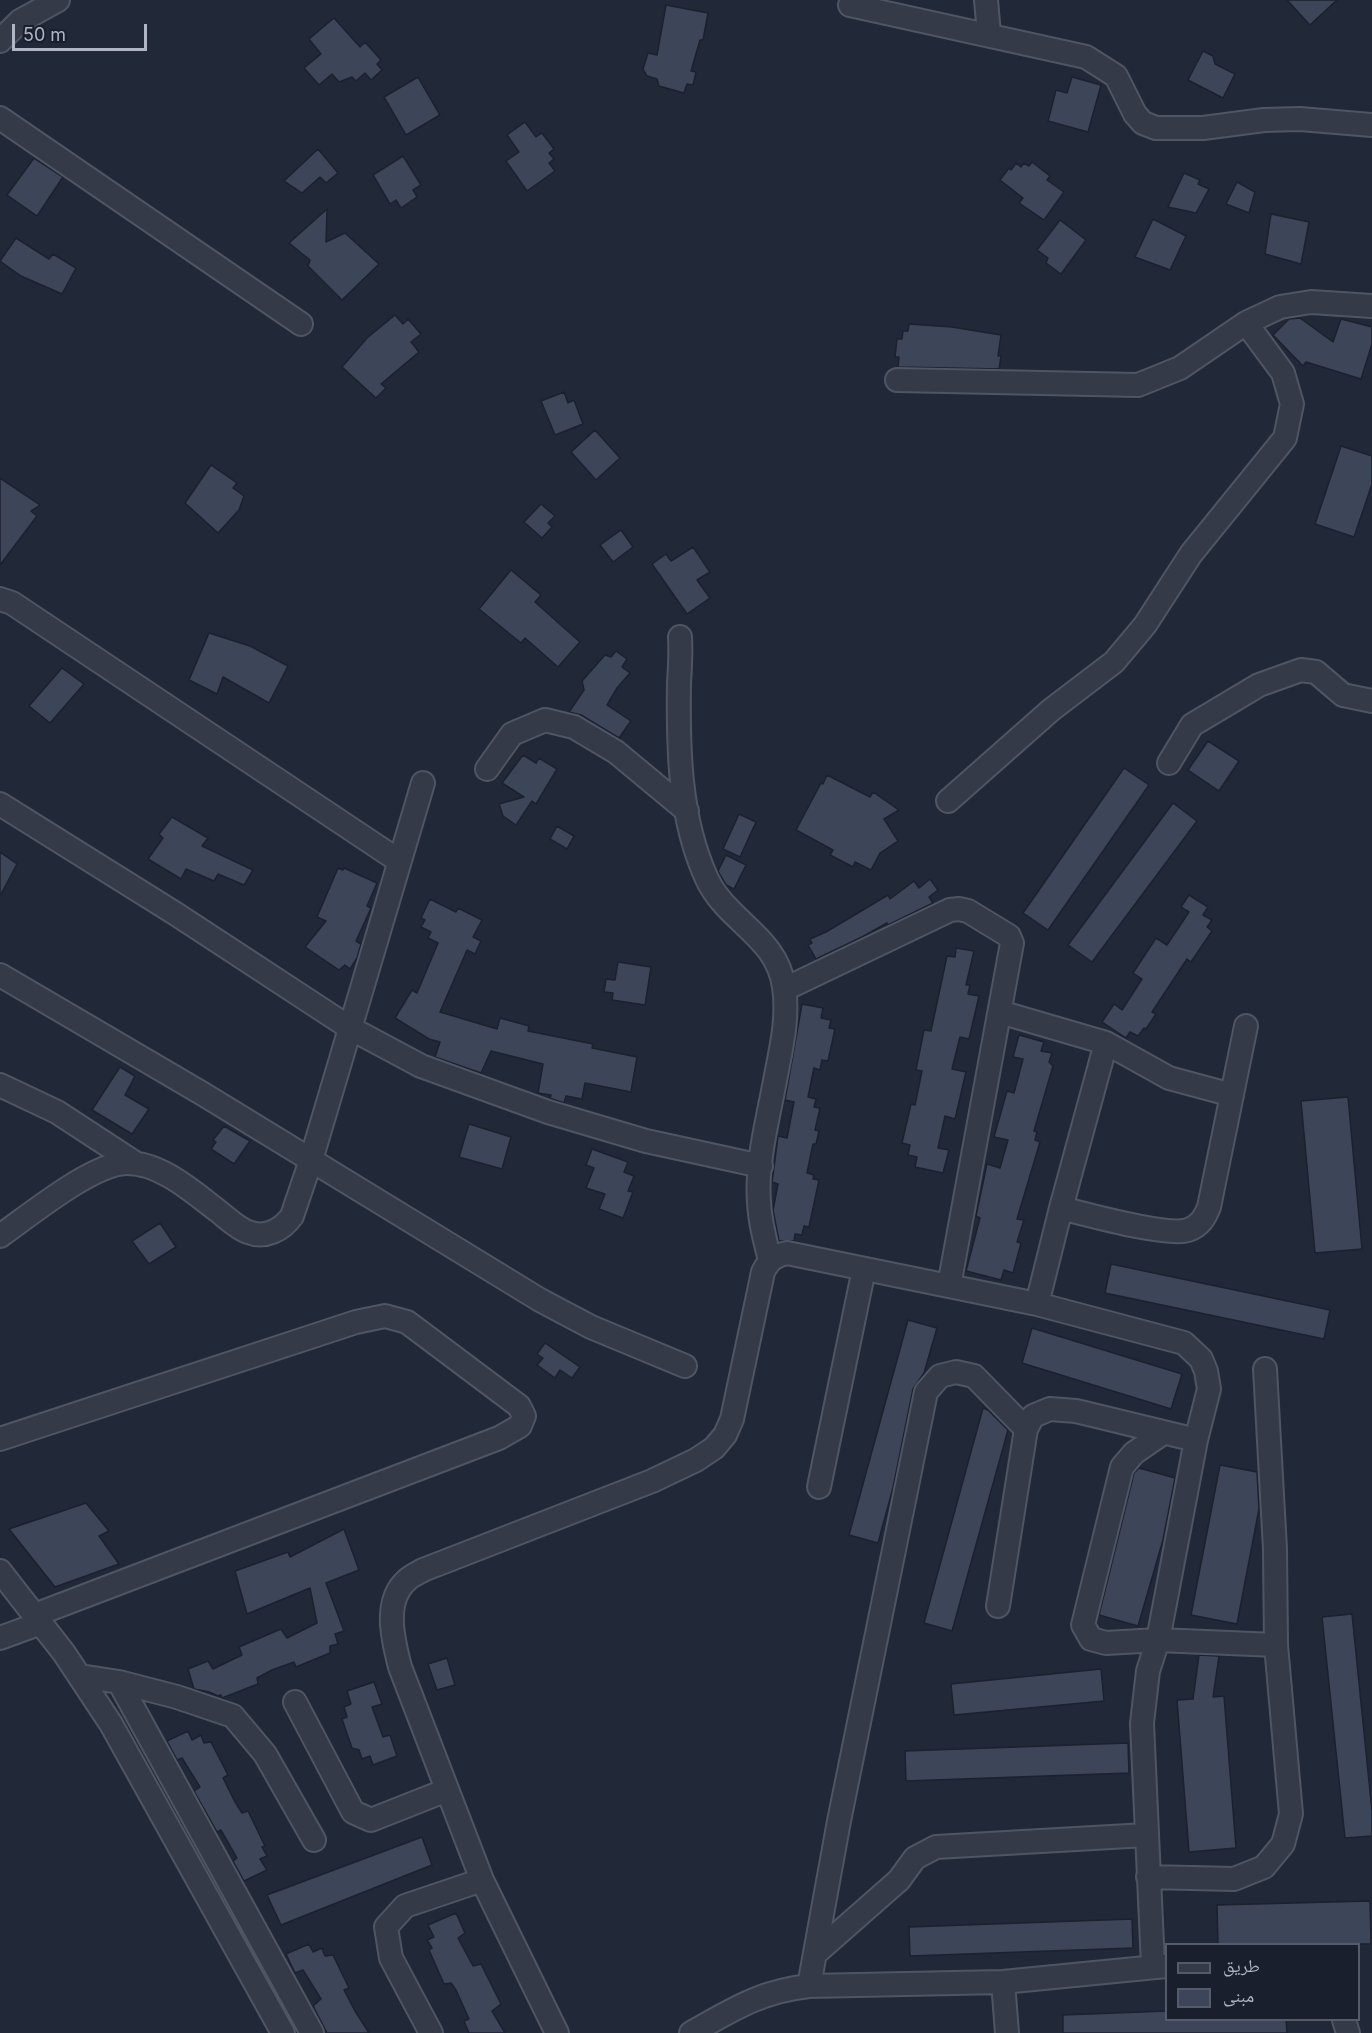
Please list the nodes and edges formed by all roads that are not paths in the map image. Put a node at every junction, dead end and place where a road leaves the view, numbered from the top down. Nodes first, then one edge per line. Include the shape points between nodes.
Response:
1 (58, 0) edge
2 (986, 0) edge
3 (850, 4) dead end
4 (989, 34) junction
5 (0, 41) edge
6 (0, 118) edge
7 (1372, 125) edge
8 (1372, 306) edge
9 (1246, 323) junction
10 (302, 324) dead end
11 (897, 380) dead end
12 (0, 599) edge
13 (680, 637) dead end
14 (1372, 701) edge
15 (1169, 763) dead end
16 (486, 769) dead end
17 (423, 783) dead end
18 (948, 801) dead end
19 (0, 804) edge
20 (687, 811) junction
21 (399, 861) junction
22 (0, 975) edge
23 (785, 988) junction
24 (1000, 1012) junction
25 (1246, 1026) dead end
26 (350, 1028) junction
27 (1106, 1043) junction
28 (0, 1085) edge
29 (1232, 1095) junction
30 (311, 1160) junction
31 (135, 1163) junction
32 (761, 1166) junction
33 (1060, 1208) junction
34 (0, 1236) edge
35 (770, 1260) junction
36 (864, 1269) junction
37 (949, 1286) junction
38 (1037, 1304) junction
39 (685, 1366) dead end
40 (1266, 1369) dead end
41 (1026, 1429) junction
42 (1163, 1433) junction
43 (0, 1439) edge
44 (1196, 1440) junction
45 (819, 1487) dead end
46 (0, 1571) edge
47 (998, 1606) dead end
48 (38, 1619) junction
49 (0, 1638) edge
50 (1158, 1640) junction
51 (1276, 1645) junction
52 (80, 1676) junction
53 (119, 1682) junction
54 (295, 1701) dead end
55 (447, 1790) junction
56 (1146, 1835) junction
57 (314, 1840) dead end
58 (224, 1877) junction
59 (1148, 1877) junction
60 (482, 1880) junction
61 (202, 1888) junction
62 (816, 1953) junction
63 (1160, 1966) edge
64 (1003, 1982) junction
65 (809, 1986) junction
66 (283, 2033) edge
67 (312, 2033) edge
68 (431, 2033) edge
69 (557, 2033) edge
70 (690, 2033) edge
71 (1007, 2033) edge

1 - 5 street via 20,21
2 - 4 street
3 - 4 street
4 - 7 street via 1086,57 1116,76 1135,114 1143,123 1156,128 1203,128 1300,118
6 - 10 street
8 - 9 street via 1311,302 1280,307
9 - 11 street via 1180,368 1138,385
9 - 18 street via 1283,373 1292,404 1285,438 1191,554 1145,625 1114,662 1051,710
12 - 21 street
13 - 20 street via 680,730
14 - 15 street via 1343,695 1316,672 1301,670 1259,685 1192,725
16 - 20 street via 512,734 545,720 574,727 616,752
17 - 21 street
19 - 26 street
20 - 23 street via 694,846 708,882 776,959
21 - 26 street
22 - 30 street
23 - 24 street via 959,909 1009,936 1012,943
23 - 32 street via 784,1027
24 - 27 street
24 - 37 street
25 - 29 street
26 - 30 street
26 - 32 street via 422,1066 548,1112 646,1141
27 - 29 street via 1169,1078
27 - 33 street
28 - 31 street via 57,1112
29 - 33 street via 1203,1221 1189,1230 1168,1231
30 - 31 street via 292,1216 278,1230 260,1234 234,1224 161,1172
30 - 39 street via 540,1300 591,1327
31 - 34 street via 112,1165 87,1176
32 - 35 street via 759,1201
33 - 38 street
35 - 36 street via 787,1253
35 - 55 street via 763,1272 732,1419 725,1436 714,1448 651,1481 423,1570 400,1588 392,1613 394,1647
36 - 37 street
36 - 45 street
37 - 38 street
38 - 44 street via 1184,1343 1192,1349 1201,1359 1209,1389
40 - 51 street
41 - 42 street via 1033,1416 1050,1409 1076,1411
41 - 47 street
41 - 62 street via 974,1376 956,1372 940,1376 926,1392
42 - 44 street
42 - 50 street via 1134,1453 1122,1467 1083,1625 1091,1639 1106,1643
43 - 48 street via 356,1322 385,1316 407,1322 519,1406 524,1416 520,1426 499,1438
44 - 50 street
46 - 48 street
48 - 49 street
48 - 52 street
50 - 51 street
50 - 56 street via 1148,1671 1142,1722
51 - 59 street via 1292,1814 1283,1844 1264,1868 1234,1879
52 - 53 street
52 - 61 street
53 - 57 street via 233,1716 265,1754
53 - 58 street
54 - 55 street via 353,1812 371,1820
55 - 60 street
56 - 59 street
56 - 62 street via 936,1846 915,1858 898,1880
58 - 61 street
58 - 67 street
59 - 63 street
60 - 68 street via 405,1906 386,1927 391,1958
60 - 69 street
61 - 66 street
62 - 65 street
63 - 64 street
64 - 65 street
64 - 71 street
65 - 70 street via 764,1994

